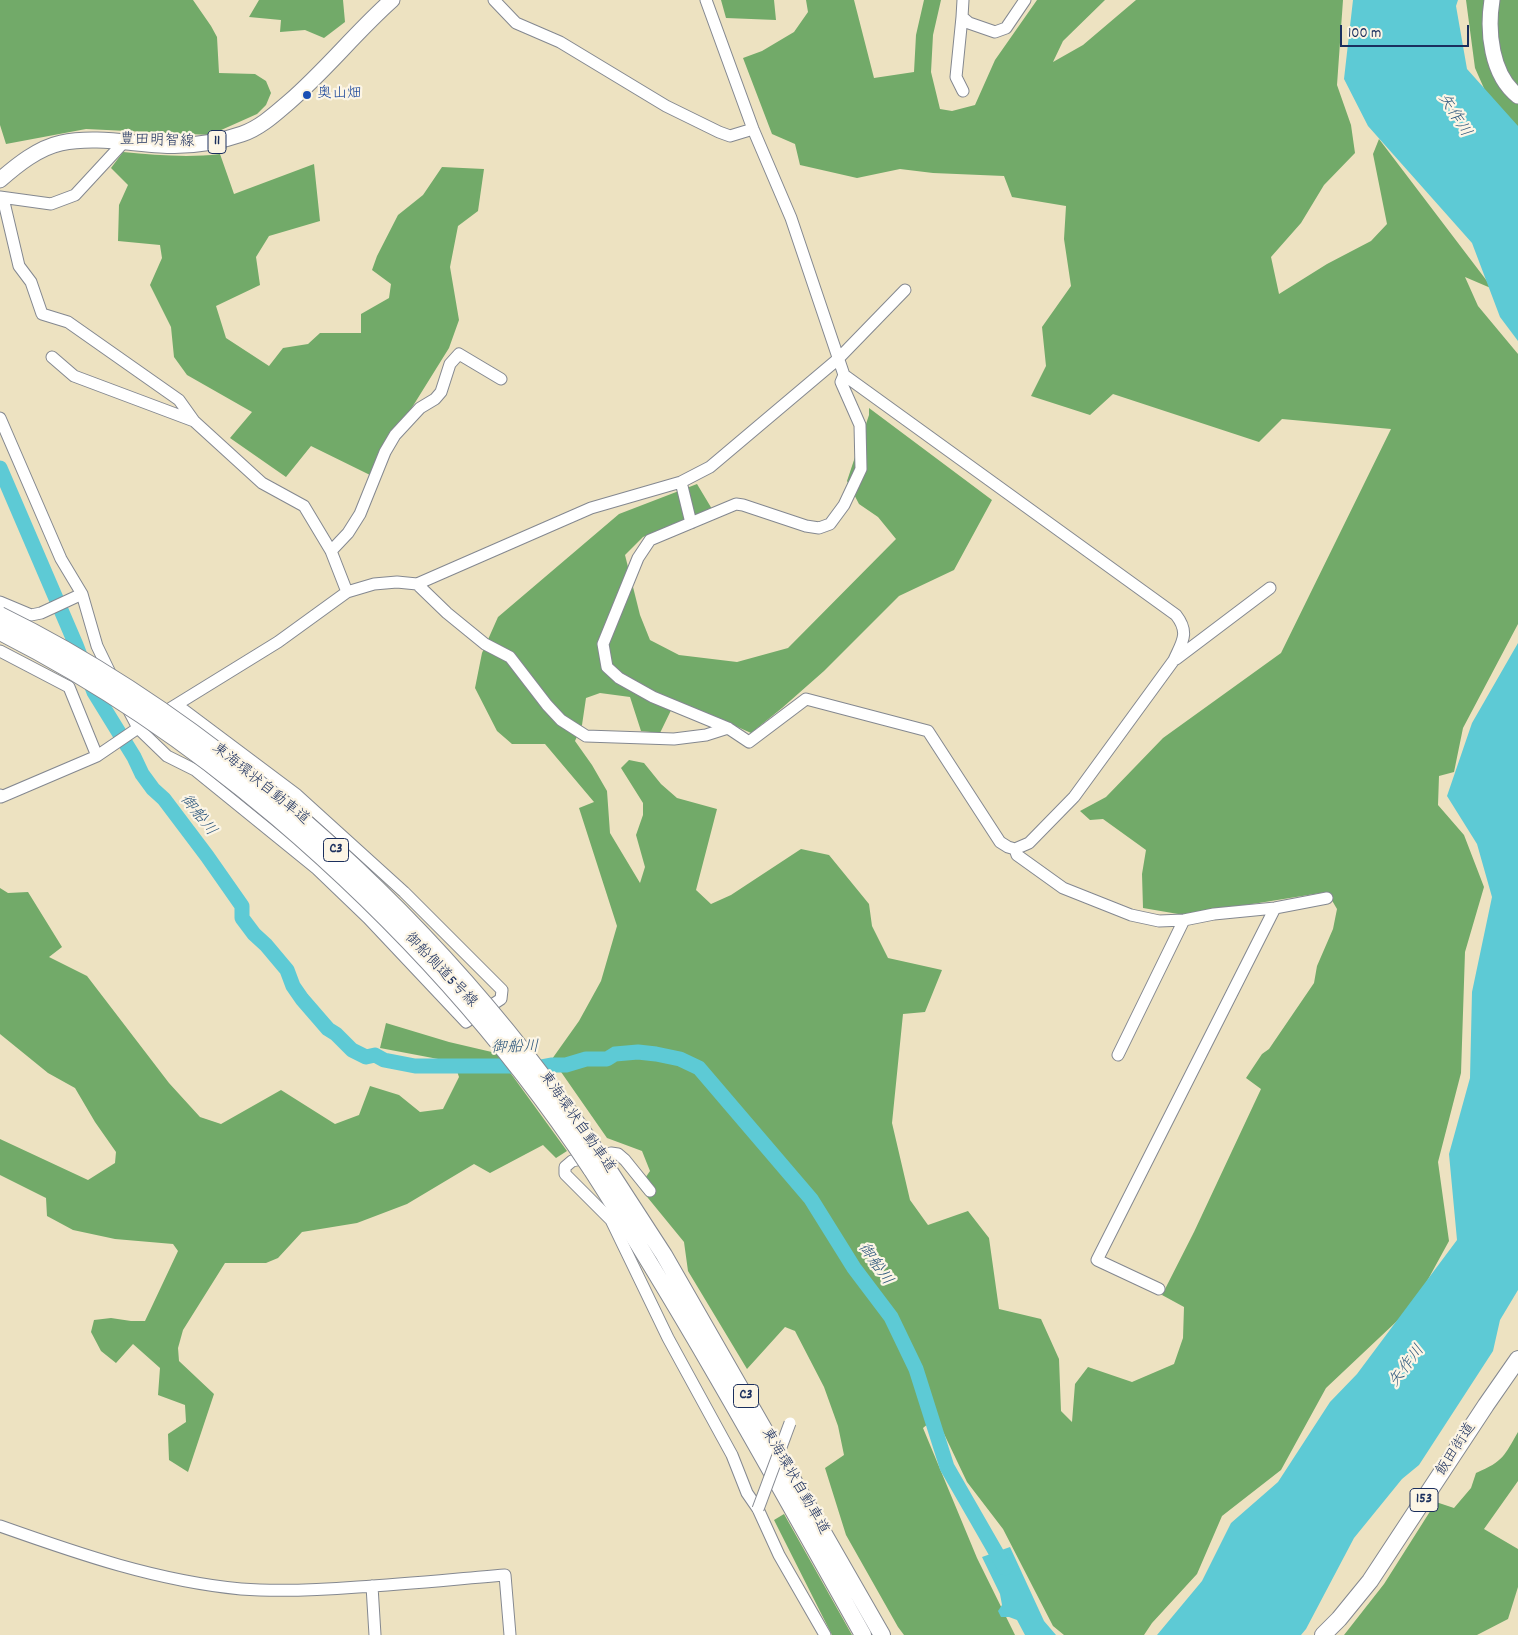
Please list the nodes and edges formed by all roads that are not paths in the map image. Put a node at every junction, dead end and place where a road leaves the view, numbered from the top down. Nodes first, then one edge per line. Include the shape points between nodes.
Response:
1 (392, 0) edge
2 (494, 0) edge
3 (706, 0) edge
4 (962, 0) edge
5 (1025, 0) edge
6 (1492, 0) edge
7 (962, 17) junction
8 (963, 91) dead end
9 (1518, 96) edge
10 (754, 129) junction
11 (124, 142) junction
12 (1, 176) edge
13 (1, 197) edge
14 (905, 290) dead end
15 (52, 358) dead end
16 (838, 359) junction
17 (844, 375) junction
18 (501, 379) dead end
19 (0, 418) edge
20 (194, 421) junction
21 (681, 482) junction
22 (691, 523) junction
23 (331, 551) junction
24 (417, 584) junction
25 (1270, 588) dead end
26 (347, 592) junction
27 (79, 596) junction
28 (1, 608) edge
29 (0, 632) edge
30 (0, 651) edge
31 (1174, 660) junction
32 (177, 705) junction
33 (728, 728) junction
34 (136, 729) junction
35 (102, 752) junction
36 (297, 795) junction
37 (0, 796) edge
38 (257, 821) junction
39 (1016, 849) junction
40 (404, 892) junction
41 (1327, 898) dead end
42 (1275, 908) junction
43 (368, 918) junction
44 (1184, 920) junction
45 (1118, 1055) dead end
46 (597, 1165) junction
47 (650, 1191) dead end
48 (1159, 1289) dead end
49 (1518, 1359) edge
50 (790, 1423) dead end
51 (758, 1509) junction
52 (0, 1526) edge
53 (372, 1586) junction
54 (375, 1635) edge
55 (510, 1635) edge
56 (826, 1635) edge
57 (863, 1635) edge
58 (882, 1635) edge
59 (1323, 1635) edge

1 - 11 main road, 豊田明智線 / 11 via 299,94 272,117 245,133 216,142 192,144
2 - 10 street via 516,23 560,42 666,106 730,136
3 - 10 street
4 - 7 street
5 - 7 street via 1006,28 995,32 969,23
6 - 9 main road via 1490,37 1494,55 1502,79
7 - 8 street via 956,77
10 - 16 street via 791,218
11 - 12 main road, 豊田明智線 / 11 via 84,140 60,143 29,157
11 - 13 street via 75,195 52,204
13 - 20 street via 18,266 31,282 42,314 68,322 171,394
14 - 16 street
15 - 20 street via 74,376
16 - 17 street
16 - 21 street via 710,467
17 - 22 street via 842,382 860,425 861,469 844,505 830,524 819,528 806,526 736,504
17 - 31 street via 1176,615 1185,632
18 - 23 street via 459,354 450,364 441,392 420,408 395,435 360,514
19 - 27 street, 御船側道5号線
20 - 23 street via 262,483 304,506
21 - 22 street
21 - 24 street via 591,508
22 - 33 street via 650,540 638,558 603,644 607,667 619,678 653,697
23 - 26 street
24 - 26 street via 374,584
24 - 33 street via 485,644 510,656 561,720 586,736 674,739
25 - 31 street
26 - 32 street via 278,642
27 - 28 street via 31,615
27 - 34 street, 御船側道5号線 via 97,646
28 - 46 highway, 東海環状自動車道 / C3, bridge via 180,722 315,830 396,906 465,979 561,1099
29 - 46 highway, 東海環状自動車道 / C3, bridge via 93,684 172,736 226,776 343,876 404,935 480,1020
30 - 35 street via 68,687
31 - 39 street via 1074,797 1029,843
32 - 34 street
32 - 36 street, 御船側道5号線
33 - 39 street via 750,742 806,699 928,731 1000,842
34 - 35 street
34 - 38 street, 御船側道5号線 via 167,756 194,770
35 - 37 street
36 - 38 street
36 - 40 street, 御船側道5号線
38 - 43 street, 御船側道5号線 via 317,869
39 - 44 street via 1017,855 1063,888 1092,901 1159,921
40 - 43 street
40 - 43 street, 御船側道5号線 via 502,990 501,999 466,1022
41 - 42 street
42 - 44 street
42 - 48 street via 1097,1260
44 - 45 street
46 - 57 highway, 東海環状自動車道 / C3
46 - 58 highway, 東海環状自動車道 / C3 via 674,1272
47 - 51 street via 618,1154 572,1161 565,1167 565,1174 611,1220 668,1338
49 - 59 highway, 飯田街道 / 153 via 1370,1581
50 - 51 street, bridge
51 - 56 street via 779,1554
52 - 53 street via 107,1563 188,1582 275,1590
53 - 54 street
53 - 55 street via 505,1575

